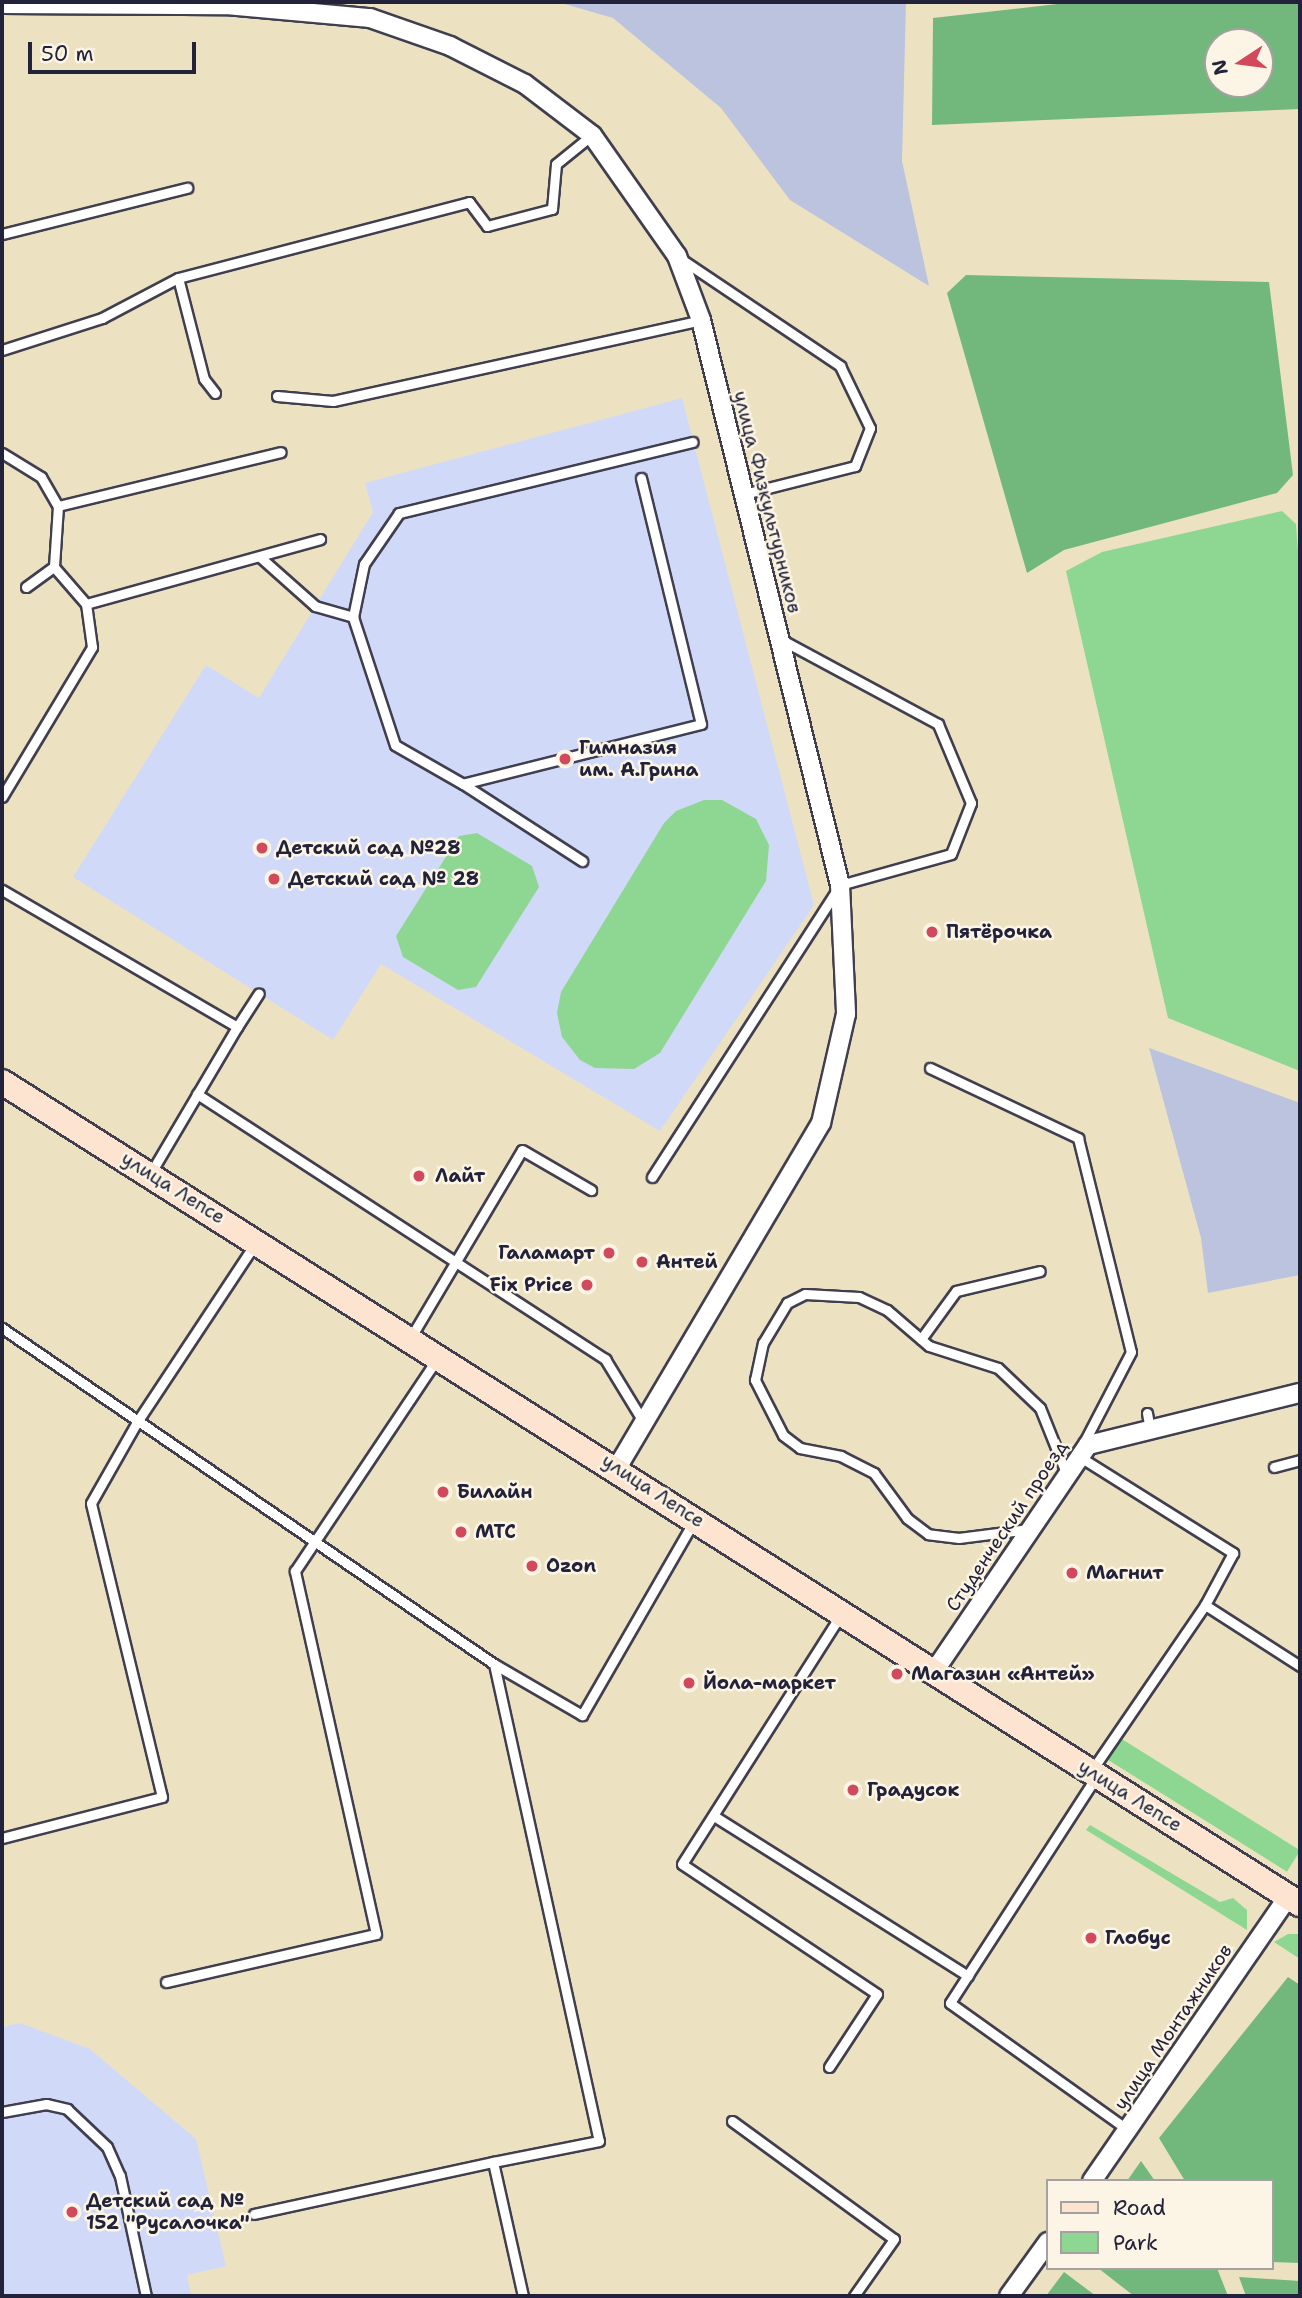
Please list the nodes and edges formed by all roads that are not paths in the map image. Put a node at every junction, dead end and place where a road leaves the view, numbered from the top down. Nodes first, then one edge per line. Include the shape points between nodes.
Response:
1 (2, 4) edge
2 (225, 4) edge
3 (301, 7) edge
4 (592, 135) junction
5 (187, 188) dead end
6 (2, 234) edge
7 (677, 256) junction
8 (178, 278) junction
9 (701, 320) junction
10 (2, 350) edge
11 (215, 393) dead end
12 (277, 396) dead end
13 (693, 442) dead end
14 (281, 452) dead end
15 (2, 453) edge
16 (641, 478) dead end
17 (742, 495) junction
18 (58, 506) junction
19 (320, 539) dead end
20 (260, 557) junction
21 (54, 567) junction
22 (26, 587) dead end
23 (86, 604) junction
24 (353, 617) junction
25 (779, 638) junction
26 (463, 784) junction
27 (2, 797) edge
28 (582, 861) dead end
29 (840, 885) junction
30 (2, 890) edge
31 (259, 993) dead end
32 (237, 1027) junction
33 (930, 1068) dead end
34 (2, 1082) edge
35 (197, 1094) junction
36 (150, 1174) junction
37 (652, 1177) dead end
38 (591, 1190) dead end
39 (257, 1241) junction
40 (453, 1263) junction
41 (1040, 1271) dead end
42 (2, 1328) edge
43 (411, 1337) junction
44 (921, 1339) junction
45 (439, 1356) junction
46 (1300, 1394) edge
47 (136, 1422) junction
48 (644, 1424) junction
49 (1080, 1457) junction
50 (1300, 1460) edge
51 (1273, 1467) dead end
52 (617, 1468) junction
53 (1067, 1475) junction
54 (696, 1518) junction
55 (1031, 1529) junction
56 (316, 1539) junction
57 (1205, 1605) junction
58 (841, 1614) junction
59 (494, 1664) junction
60 (1300, 1666) edge
61 (933, 1673) junction
62 (1094, 1774) junction
63 (714, 1816) junction
64 (2, 1838) edge
65 (1294, 1900) edge
66 (968, 1976) junction
67 (166, 1982) dead end
68 (829, 2067) dead end
69 (2, 2112) edge
70 (732, 2121) dead end
71 (1128, 2130) junction
72 (493, 2162) junction
73 (1093, 2179) edge
74 (254, 2214) dead end
75 (1046, 2245) edge
76 (146, 2296) edge
77 (523, 2296) edge
78 (854, 2296) edge
79 (1009, 2296) edge

1 - 2 street, улица Физкультурников
2 - 3 street, улица Физкультурников
3 - 4 street, улица Физкультурников via 370,18 450,46 525,84
4 - 7 street, улица Физкультурников
4 - 8 lane via 556,164 552,209 487,226 468,202
5 - 6 lane
7 - 9 street, улица Физкультурников
7 - 17 lane via 840,366 870,428 855,466
8 - 10 lane via 102,318
8 - 11 lane via 204,379
9 - 12 lane via 333,401
9 - 17 street, улица Физкультурников
13 - 24 lane via 399,513 364,564
14 - 18 lane
15 - 18 lane via 41,477
16 - 26 lane via 701,724
17 - 25 street, улица Физкультурников
18 - 21 lane
19 - 20 lane
20 - 23 lane
20 - 24 lane via 315,606
21 - 22 lane
21 - 23 lane
23 - 27 lane via 92,647
24 - 26 lane via 395,745
25 - 29 street, улица Физкультурников
25 - 29 lane via 938,724 971,803 951,854
26 - 28 lane
29 - 37 lane
29 - 48 street, улица Физкультурников via 846,1014 821,1123
30 - 32 lane
31 - 32 lane
32 - 35 lane
33 - 53 lane via 1077,1138 1130,1352
34 - 36 main road, улица Лепсе
35 - 36 lane
35 - 40 lane
36 - 39 main road, улица Лепсе
38 - 40 lane via 522,1150
39 - 43 main road, улица Лепсе
39 - 47 lane
40 - 43 lane
40 - 48 lane via 605,1359
41 - 44 lane via 956,1291
42 - 47 lane
43 - 45 main road, улица Лепсе
44 - 53 lane via 943,1352 983,1361 1020,1385 1040,1408
44 - 55 lane via 887,1310 859,1297 805,1294 787,1303 763,1343 755,1380 783,1435 800,1448 841,1456 874,1473 907,1518 928,1534 959,1538
45 - 52 main road, улица Лепсе
45 - 56 lane
46 - 49 street, Студенческий проезд via 1149,1421 1088,1445
47 - 56 lane
47 - 64 lane via 91,1503 162,1797
48 - 52 street, улица Физкультурников
49 - 53 street, Студенческий проезд
49 - 57 lane via 1233,1553
50 - 51 lane
52 - 54 main road, улица Лепсе
53 - 55 street, Студенческий проезд
54 - 58 main road, улица Лепсе
54 - 59 lane via 582,1715
55 - 61 street, Студенческий проезд
56 - 59 lane
56 - 67 lane via 295,1571 376,1934
57 - 60 lane
57 - 62 lane
58 - 61 main road, улица Лепсе
58 - 63 lane
59 - 72 lane via 599,2141
61 - 62 main road, улица Лепсе
62 - 65 main road, улица Лепсе
62 - 66 lane
63 - 66 lane
63 - 68 lane via 682,1864 877,1994
65 - 71 street, улица Монтажников
66 - 71 lane via 950,2003
69 - 76 lane via 46,2104 67,2109 107,2147 120,2176
70 - 78 lane via 894,2239
71 - 73 street, улица Монтажников
72 - 74 lane
72 - 77 lane
75 - 79 street

